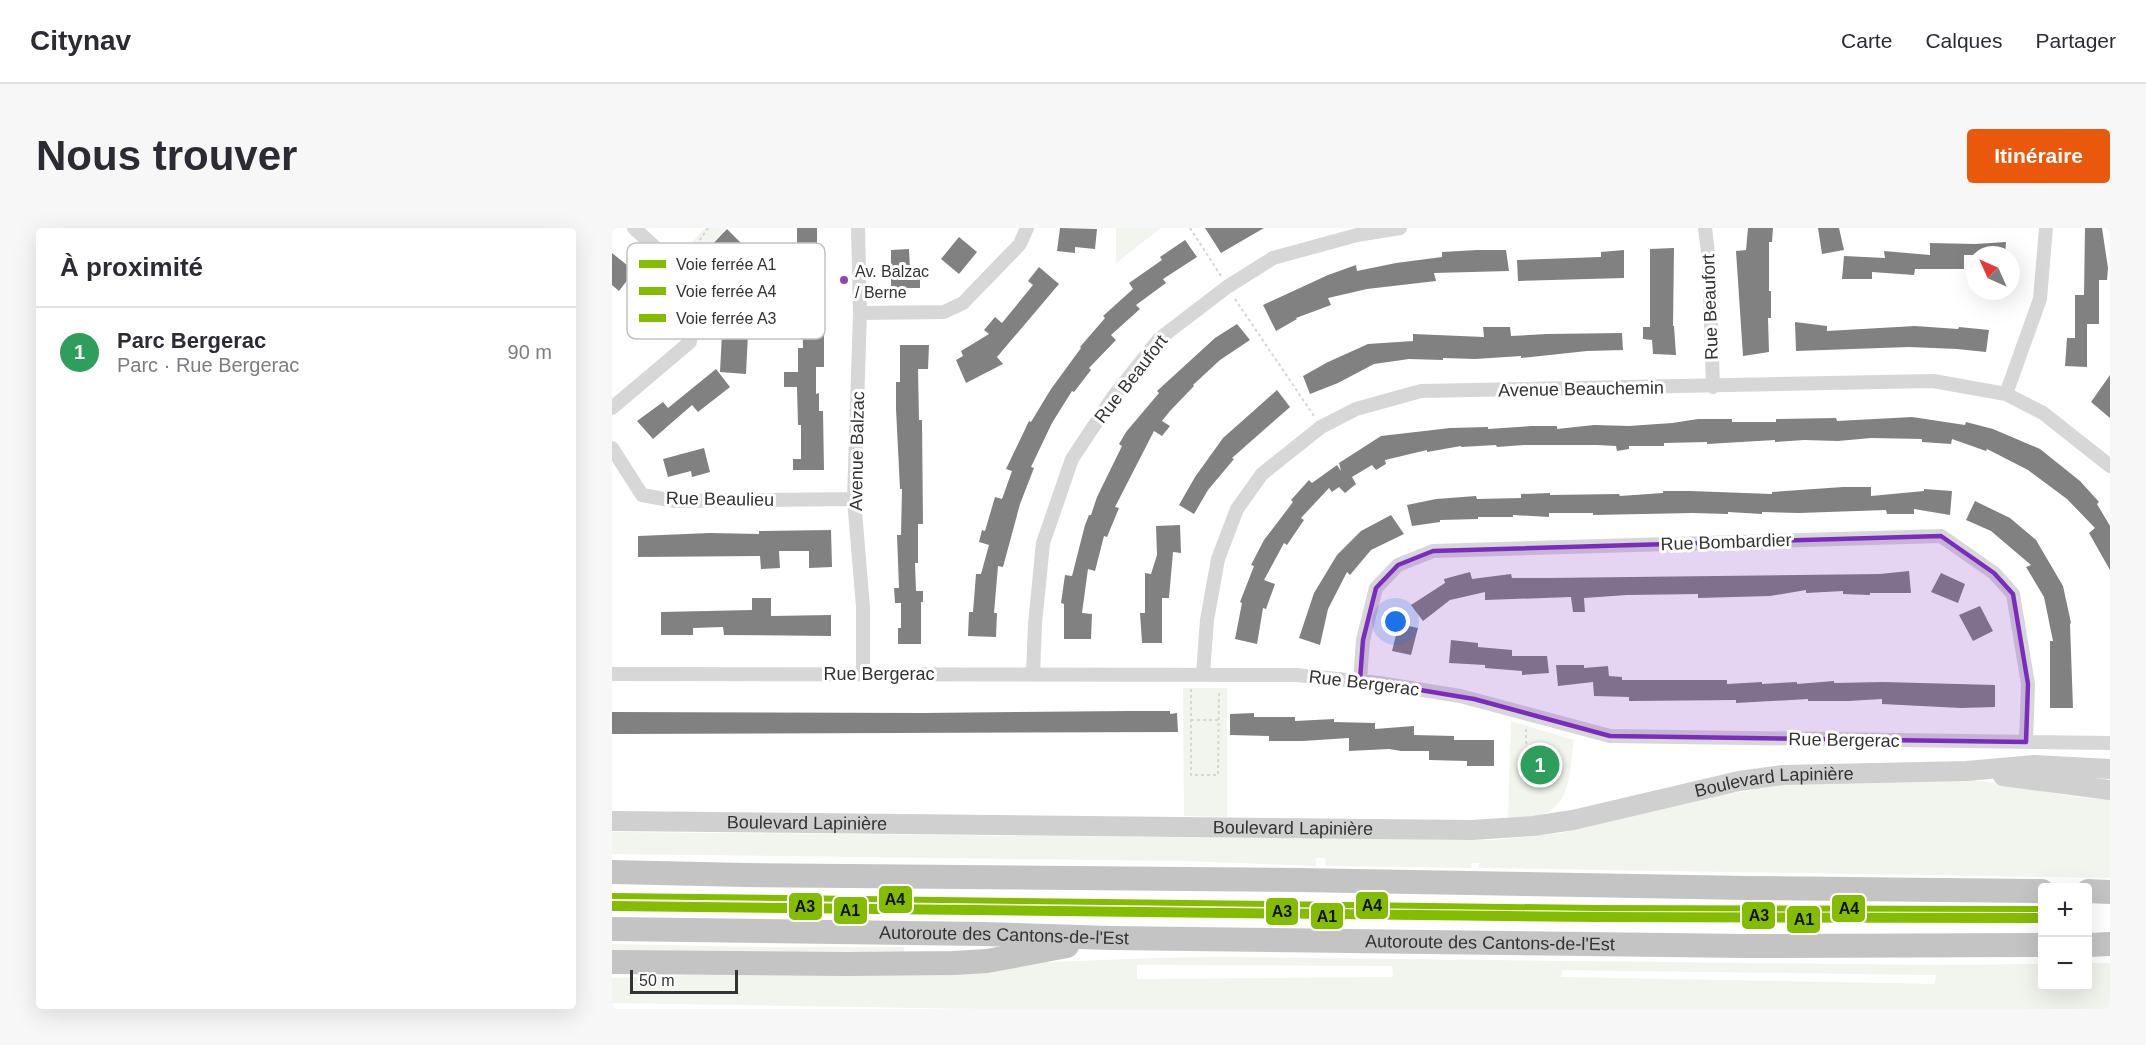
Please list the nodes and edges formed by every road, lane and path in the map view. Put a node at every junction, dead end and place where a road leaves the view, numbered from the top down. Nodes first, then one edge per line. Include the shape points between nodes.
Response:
1 (634, 228) edge
2 (708, 228) edge
3 (858, 228) edge
4 (1027, 228) edge
5 (1190, 228) edge
6 (1401, 228) edge
7 (1705, 228) edge
8 (2046, 228) edge
9 (649, 243) edge
10 (698, 243) edge
11 (1227, 286) junction
12 (860, 313) junction
13 (690, 339) edge
14 (1713, 387) junction
15 (2006, 394) junction
16 (612, 408) edge
17 (1315, 419) dead end
18 (612, 448) edge
19 (2110, 466) edge
20 (854, 498) junction
21 (1203, 673) junction
22 (612, 674) edge
23 (863, 674) junction
24 (1033, 674) junction
25 (1360, 681) junction
26 (1191, 687) dead end
27 (1219, 687) dead end
28 (1191, 720) junction
29 (1219, 720) junction
30 (1526, 726) dead end
31 (2026, 742) junction
32 (2110, 743) edge
33 (1551, 763) dead end
34 (2110, 769) edge
35 (1968, 771) junction
36 (2110, 790) edge
37 (612, 821) edge
38 (612, 872) edge
39 (2038, 891) edge
40 (2092, 891) edge
41 (2110, 892) edge
42 (612, 928) edge
43 (1111, 938) junction
44 (2110, 944) edge
45 (2038, 945) edge
46 (2092, 945) edge
47 (612, 962) edge

1 - 9 street
2 - 10 path
3 - 12 street, Avenue Balzac
4 - 12 street via 1020,244 963,303 944,312
5 - 11 path
6 - 11 street, Rue Beaufort via 1273,258
7 - 14 street, Rue Beaufort via 1710,261
8 - 15 street via 2040,298
11 - 17 path
11 - 24 street, Rue Beaufort via 1159,339 1113,397 1072,459 1043,543
12 - 20 street, Avenue Balzac
13 - 16 street
14 - 15 street, Avenue Beauchemin via 1933,381
14 - 21 street, Avenue Beauchemin via 1421,391 1356,409 1321,427 1262,474 1238,509 1218,559
15 - 19 street, Avenue Beauchemin via 2043,413
18 - 20 street, Rue Beaulieu via 642,495 675,501
20 - 23 street, Avenue Balzac via 863,607
21 - 24 street, Rue Bergerac
21 - 25 street, Rue Bergerac
22 - 23 street, Rue Bergerac
23 - 24 street, Rue Bergerac
25 - 31 street, Rue Bergerac via 1488,702 1610,736
25 - 31 street, Rue Bombardier via 1363,640 1376,588 1398,565 1433,550 1941,536 1994,573 2013,594 2028,684
26 - 28 path
27 - 29 path
28 - 29 path
28 - 29 path via 1191,775 1218,775
30 - 33 path via 1530,752
31 - 32 street, Rue Bergerac
34 - 35 main road, Boulevard Lapinière via 2034,765
35 - 36 main road, Boulevard Lapinière
35 - 37 main road, Boulevard Lapinière via 1770,776 1573,820 1479,830
38 - 39 highway
40 - 41 highway
42 - 43 highway, Autoroute des Cantons-de-l'Est
43 - 45 highway, Autoroute des Cantons-de-l'Est via 1746,946
43 - 47 highway via 973,962
44 - 46 highway

